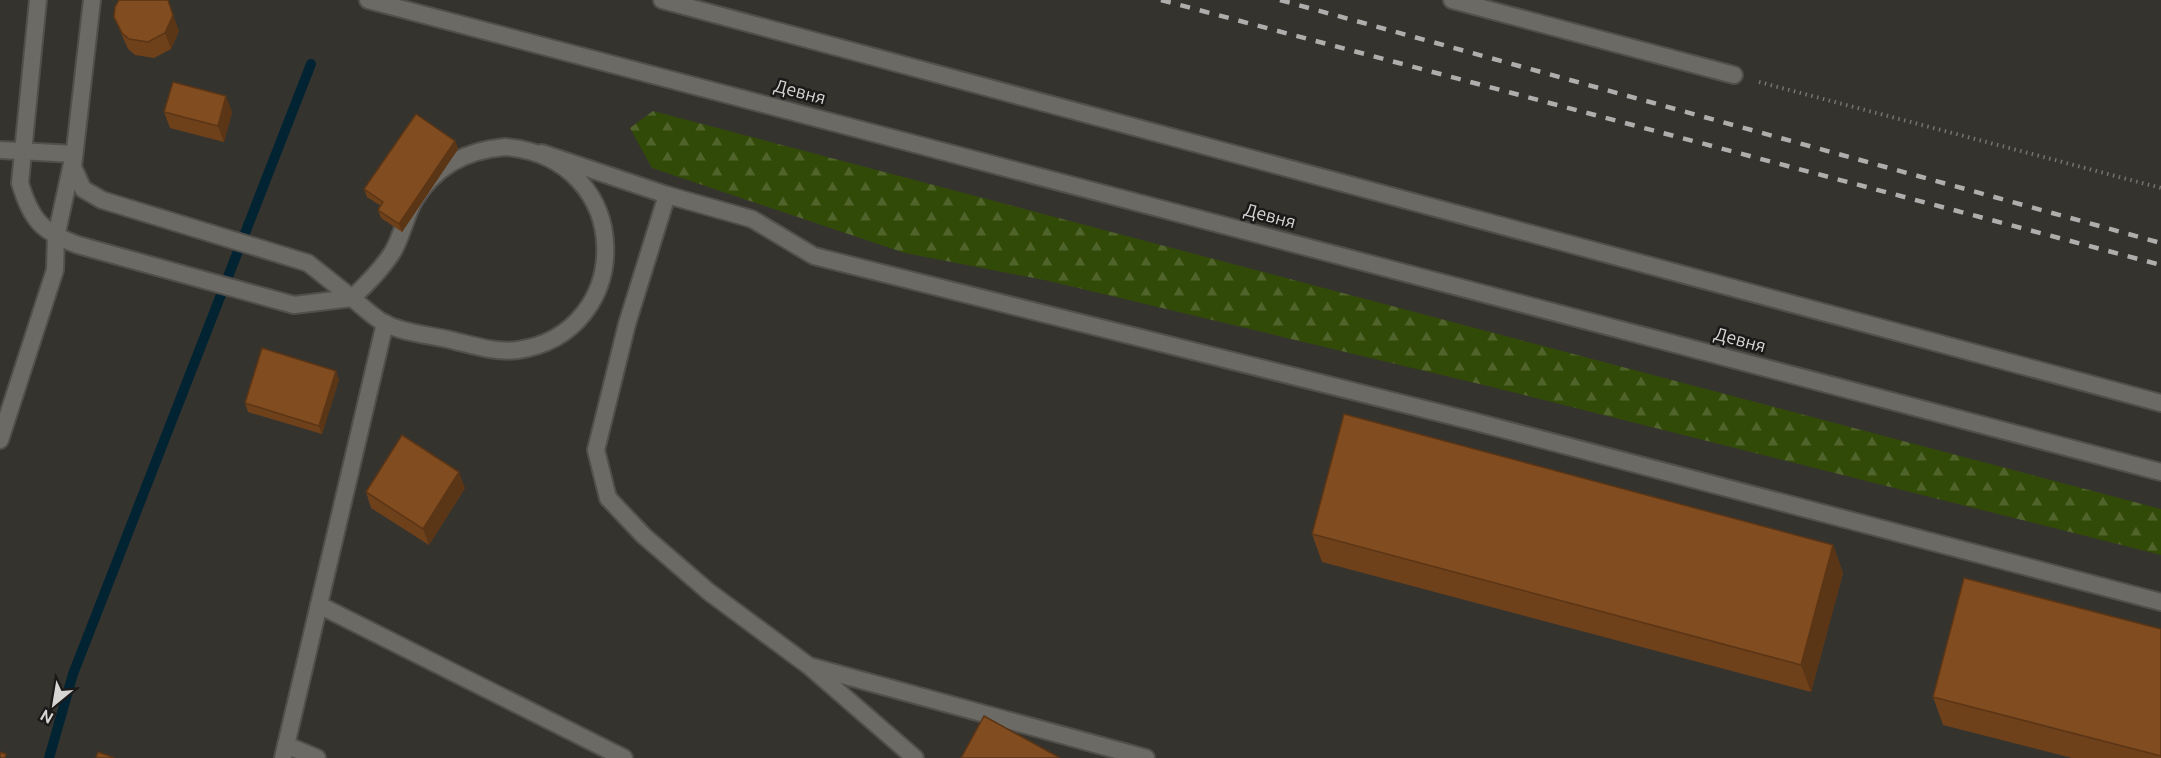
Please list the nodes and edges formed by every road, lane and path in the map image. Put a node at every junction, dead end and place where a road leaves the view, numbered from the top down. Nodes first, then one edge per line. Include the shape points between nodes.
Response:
1 (38, 0) edge
2 (92, 0) edge
3 (368, 0) edge
4 (662, 0) edge
5 (1452, 0) edge
6 (1734, 75) joint
7 (0, 150) edge
8 (23, 153) junction
9 (542, 153) junction
10 (74, 154) junction
11 (2161, 188) edge
12 (667, 195) junction
13 (56, 237) junction
14 (352, 298) junction
15 (385, 323) junction
16 (2161, 403) edge
17 (0, 440) edge
18 (2161, 472) edge
19 (2161, 602) edge
20 (319, 605) junction
21 (809, 666) junction
22 (285, 752) edge
23 (317, 758) edge
24 (624, 758) edge
25 (915, 758) edge
26 (1146, 758) edge

1 - 8 main road
2 - 10 main road
3 - 18 main road, Девня
4 - 16 main road
5 - 6 main road
6 - 11 path
7 - 8 main road
8 - 10 main road
8 - 13 main road via 20,183 27,206 39,224
9 - 12 main road
9 - 14 main road via 485,148 465,154 435,174 414,201 393,250 377,274
9 - 15 main road via 580,180 593,197 602,218 606,244 604,270 592,302 568,328 544,343 517,350 485,348
10 - 13 main road
10 - 14 main road via 76,179 92,196 308,263
12 - 19 main road via 752,219 814,256 1472,421
12 - 21 main road via 627,324 596,450 608,498 644,536 709,592
13 - 14 main road via 294,305
13 - 17 main road via 55,270
14 - 15 main road
15 - 20 main road
20 - 22 main road
20 - 24 main road
21 - 25 main road
21 - 26 main road
22 - 23 main road

